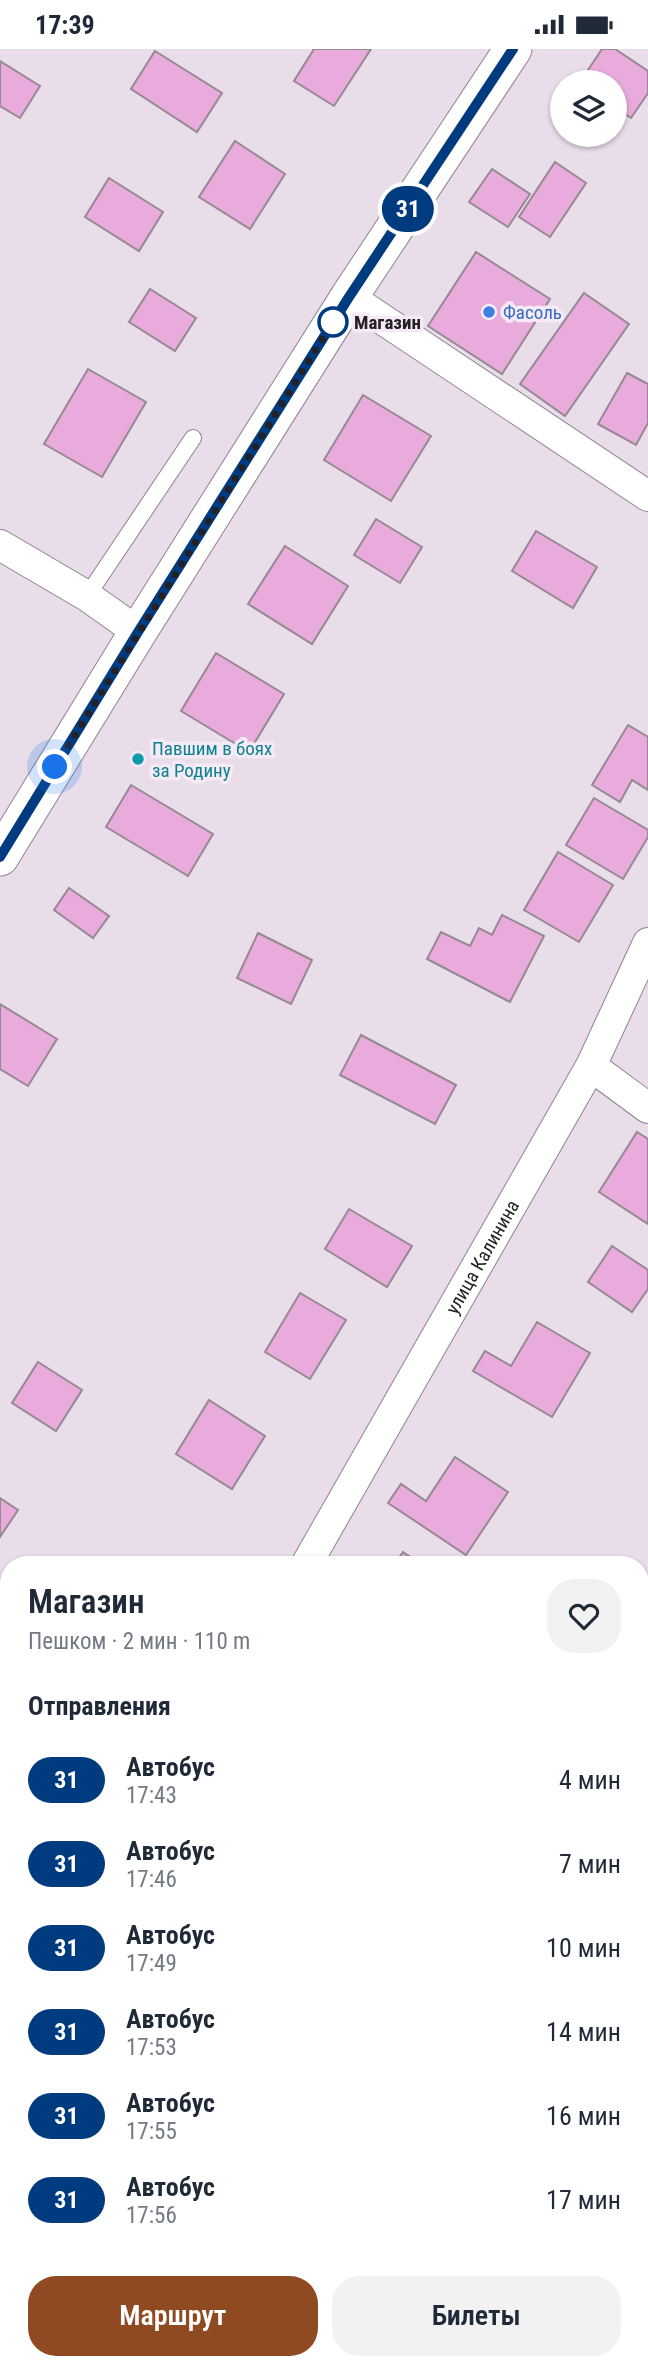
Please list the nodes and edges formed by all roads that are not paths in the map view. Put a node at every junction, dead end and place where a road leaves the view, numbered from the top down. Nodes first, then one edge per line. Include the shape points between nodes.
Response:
1 (513, 49) edge
2 (349, 297) junction
3 (193, 438) dead end
4 (648, 496) edge
5 (0, 545) edge
6 (87, 596) junction
7 (138, 632) junction
8 (0, 857) edge
9 (648, 943) edge
10 (591, 1066) junction
11 (648, 1108) edge
12 (311, 1556) edge

1 - 2 street
2 - 4 street
2 - 7 street
3 - 6 lane
5 - 6 street
6 - 7 street
7 - 8 street
9 - 10 street, улица Калинина
10 - 11 street
10 - 12 street, улица Калинина

